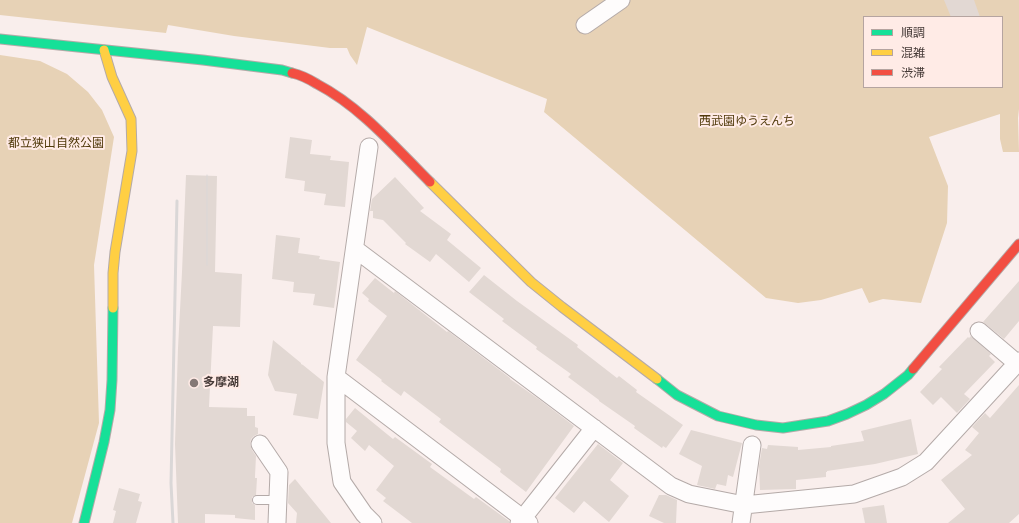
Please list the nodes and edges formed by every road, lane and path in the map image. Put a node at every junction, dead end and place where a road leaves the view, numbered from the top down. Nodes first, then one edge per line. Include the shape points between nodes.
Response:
1 (621, 0) edge
2 (585, 25) dead end
3 (0, 39) edge
4 (104, 50) junction
5 (370, 147) dead end
6 (1019, 244) edge
7 (355, 248) junction
8 (979, 331) dead end
9 (1019, 363) edge
10 (336, 377) junction
11 (594, 428) junction
12 (260, 444) dead end
13 (752, 445) dead end
14 (257, 500) dead end
15 (278, 500) junction
16 (744, 505) junction
17 (524, 521) edge
18 (84, 523) edge
19 (277, 523) edge
20 (373, 523) edge
21 (741, 523) edge

1 - 2 street
3 - 4 street
4 - 6 street via 282,70 301,75 331,91 375,127 531,282 555,302 677,395 718,416 737,421 783,428 806,426 847,414 878,398 908,375
4 - 18 street via 112,77 131,119 132,151 113,273 110,410
5 - 7 street
7 - 10 street
7 - 11 street
8 - 9 street
9 - 16 street via 926,462 902,477 854,494
10 - 17 street
10 - 20 street via 336,443 342,482
11 - 16 street via 671,486 689,494
11 - 17 street
12 - 15 street via 280,472
13 - 16 street
14 - 15 lane
15 - 19 street
16 - 21 street

